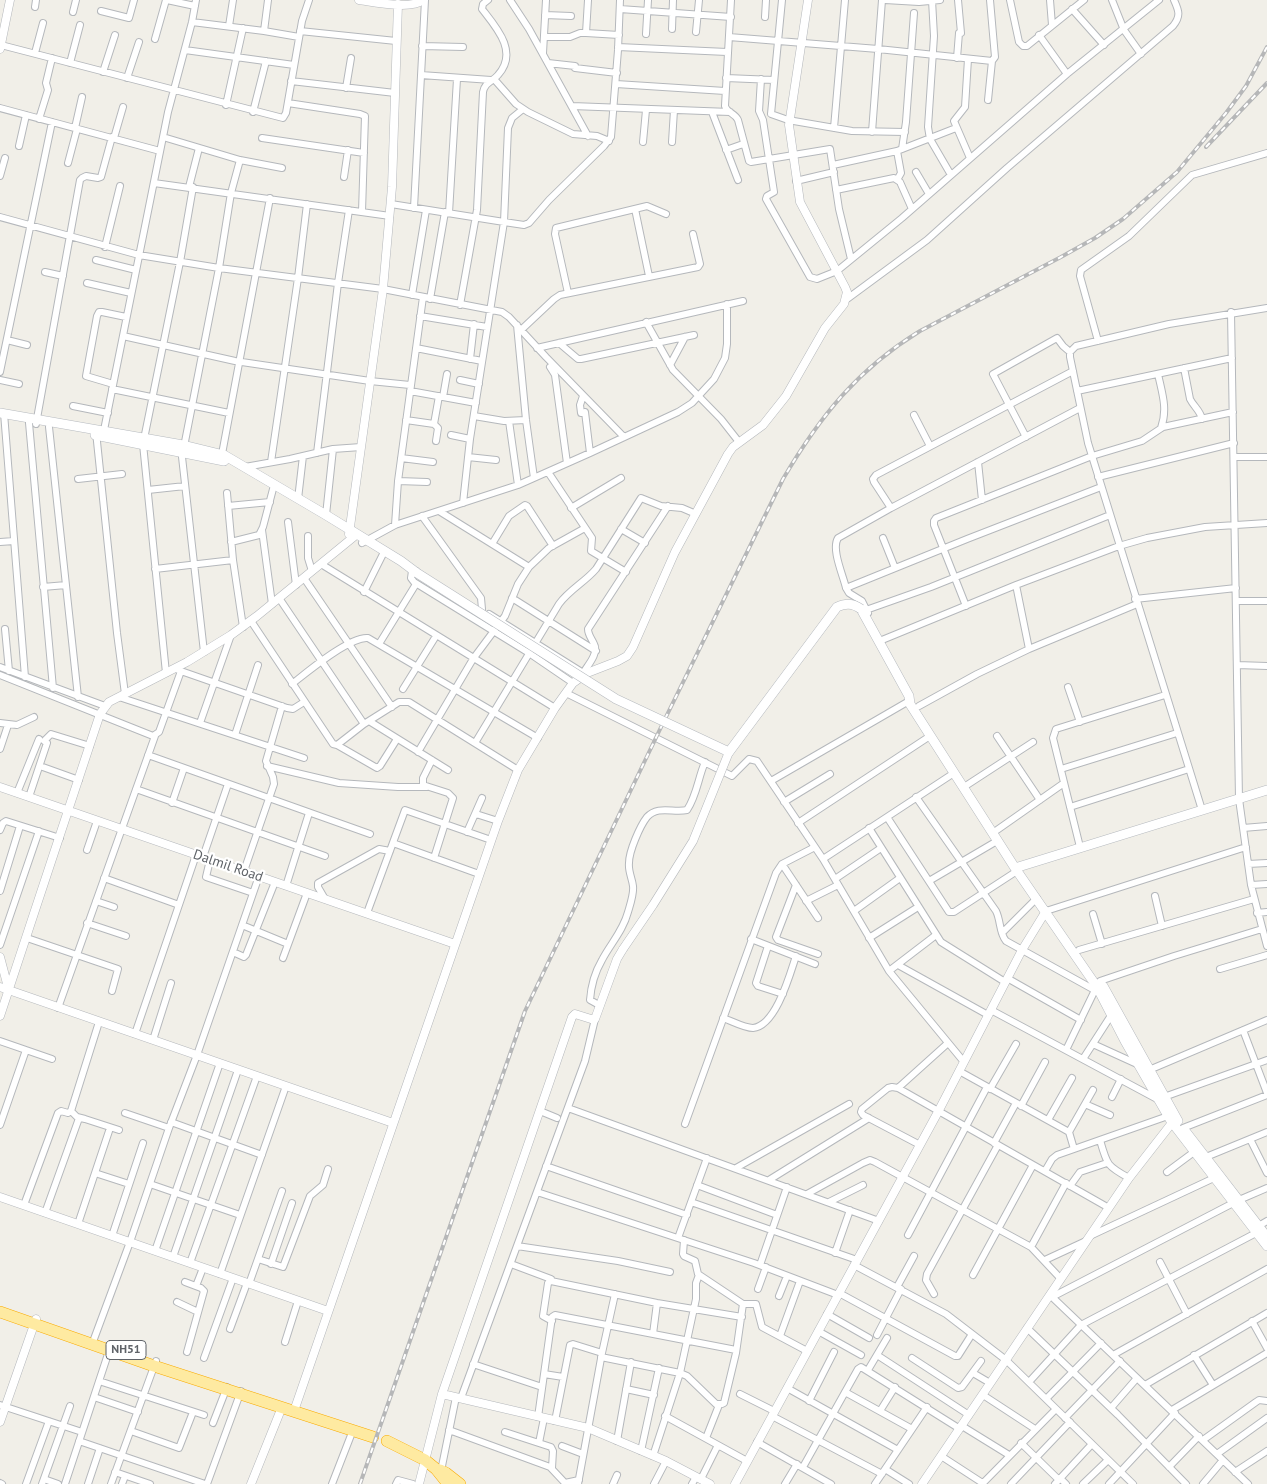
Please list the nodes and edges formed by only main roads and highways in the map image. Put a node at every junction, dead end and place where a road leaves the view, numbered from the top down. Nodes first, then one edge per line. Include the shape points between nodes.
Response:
1 (2, 415) edge
2 (34, 422) junction
3 (99, 433) junction
4 (183, 449) junction
5 (352, 534) junction
6 (910, 698) junction
7 (1267, 790) edge
8 (1018, 868) junction
9 (1048, 910) junction
10 (1161, 1098) junction
11 (1172, 1119) junction
12 (1236, 1202) junction
13 (1259, 1227) edge
14 (1267, 1237) edge
15 (1267, 1246) edge
16 (0, 1306) edge
17 (0, 1312) edge
18 (35, 1321) junction
19 (110, 1348) junction
20 (373, 1437) dead end
21 (387, 1441) dead end
22 (438, 1470) junction
23 (448, 1484) edge
24 (460, 1484) edge

1 - 2 main road
2 - 3 main road
2 - 3 main road
3 - 4 main road
4 - 5 main road via 223,460
4 - 5 main road via 222,454 326,515
5 - 6 main road, bridge via 616,699 729,752 837,607 843,604 850,603 864,610
6 - 8 main road via 930,736
6 - 8 main road
7 - 8 main road
8 - 9 main road
8 - 9 main road via 1036,898
9 - 10 main road
9 - 10 main road via 1100,981
10 - 11 main road
11 - 12 main road via 1214,1178
11 - 12 main road via 1206,1157
12 - 13 main road
13 - 14 main road
13 - 15 main road
16 - 18 highway, NH51
17 - 18 highway, NH51
18 - 19 highway, NH51
18 - 19 highway, NH51 via 94,1339
19 - 20 highway, NH51
21 - 22 highway
22 - 23 highway
22 - 24 highway

